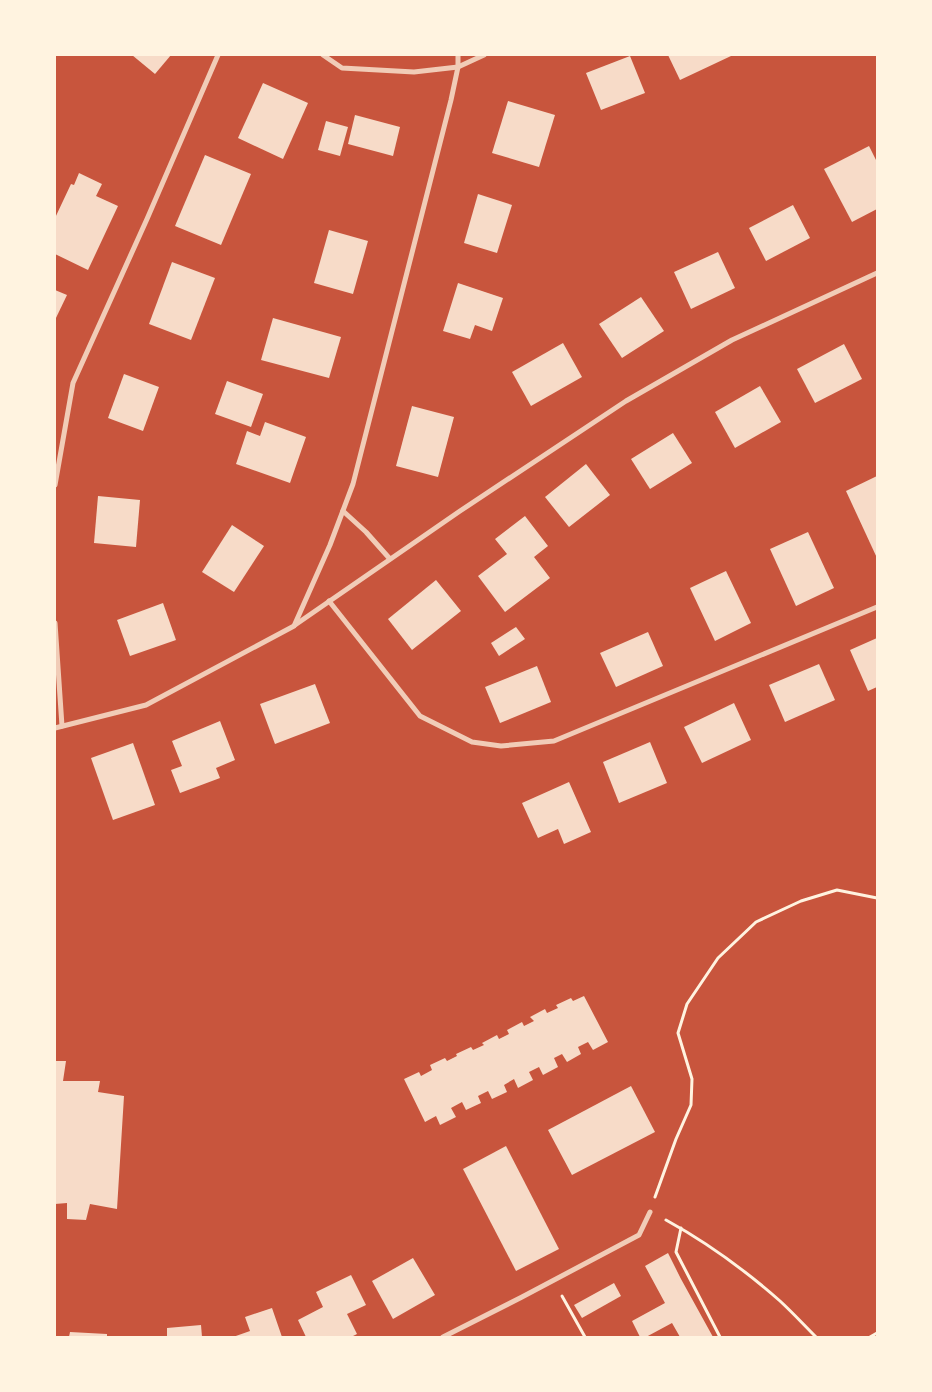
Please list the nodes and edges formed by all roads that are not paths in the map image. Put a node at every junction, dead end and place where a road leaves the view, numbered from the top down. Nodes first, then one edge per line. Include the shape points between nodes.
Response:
1 (218, 55) edge
2 (323, 55) edge
3 (458, 55) edge
4 (484, 55) edge
5 (458, 67) junction
6 (877, 273) edge
7 (55, 485) edge
8 (343, 511) junction
9 (390, 559) junction
10 (329, 601) junction
11 (877, 607) edge
12 (55, 623) edge
13 (294, 626) junction
14 (62, 726) junction
15 (55, 728) edge
16 (650, 1212) road end
17 (443, 1337) edge

1 - 7 street via 73,383
2 - 5 street via 342,68 414,72
3 - 5 street
4 - 5 street
5 - 8 street via 353,484
6 - 9 street via 732,340 626,401
8 - 9 street
8 - 13 street
9 - 10 street
10 - 11 street via 420,716 472,742 502,746 554,741
10 - 13 street
12 - 14 street
13 - 14 street via 146,705
14 - 15 street
16 - 17 street via 640,1235

